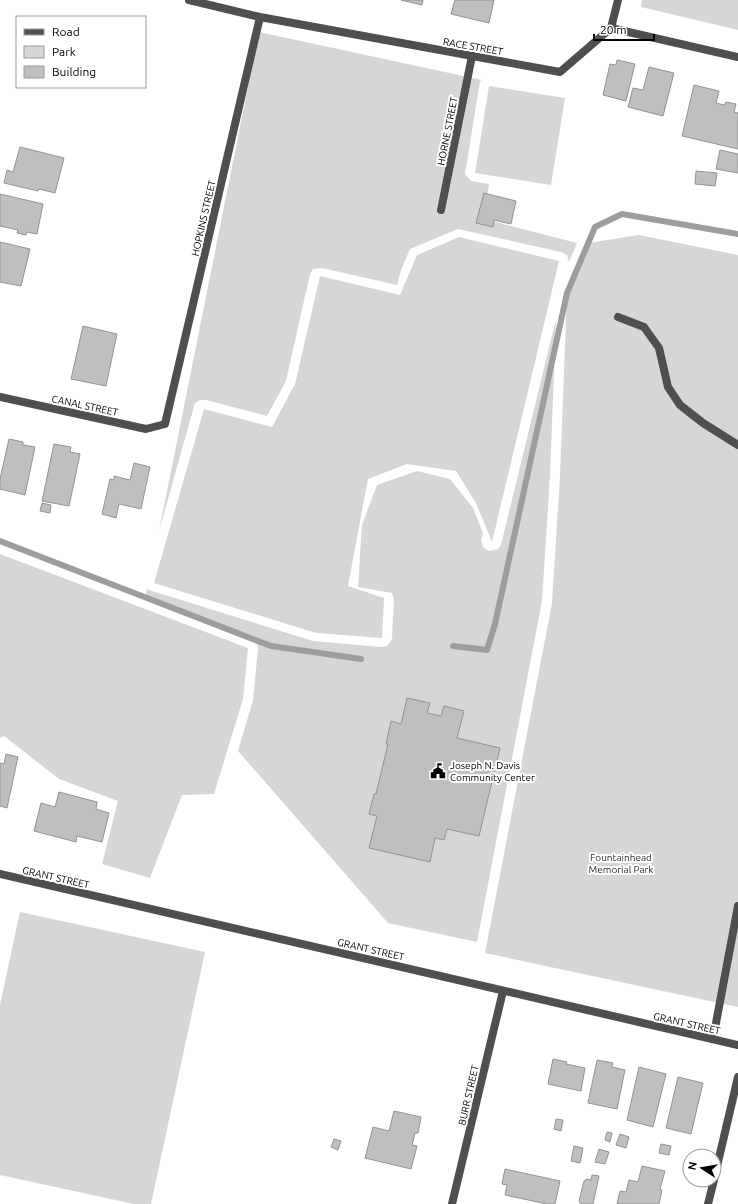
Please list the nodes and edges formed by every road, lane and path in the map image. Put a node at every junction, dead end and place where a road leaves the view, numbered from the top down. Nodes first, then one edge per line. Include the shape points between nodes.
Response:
1 (189, 0) edge
2 (618, 0) edge
3 (260, 17) junction
4 (611, 28) junction
5 (472, 56) junction
6 (738, 57) edge
7 (441, 210) dead end
8 (618, 317) dead end
9 (0, 397) edge
10 (165, 424) joint
11 (738, 445) edge
12 (0, 874) edge
13 (738, 906) edge
14 (503, 991) junction
15 (713, 1039) junction
16 (738, 1045) edge
17 (738, 1077) edge
18 (721, 1148) edge
19 (712, 1188) edge
20 (452, 1204) edge
21 (708, 1204) edge

1 - 3 street, RACE STREET
2 - 4 street
3 - 5 street, RACE STREET
3 - 10 street, HOPKINS STREET
4 - 5 street, RACE STREET via 560,72
4 - 6 street
5 - 7 street, HORNE STREET
8 - 11 street via 644,327 659,348 668,387 680,405
9 - 10 street, CANAL STREET via 146,429
12 - 14 street, GRANT STREET
13 - 15 street
14 - 15 street, GRANT STREET
14 - 20 street, BURR STREET
15 - 16 street, GRANT STREET
17 - 18 street
19 - 21 street

